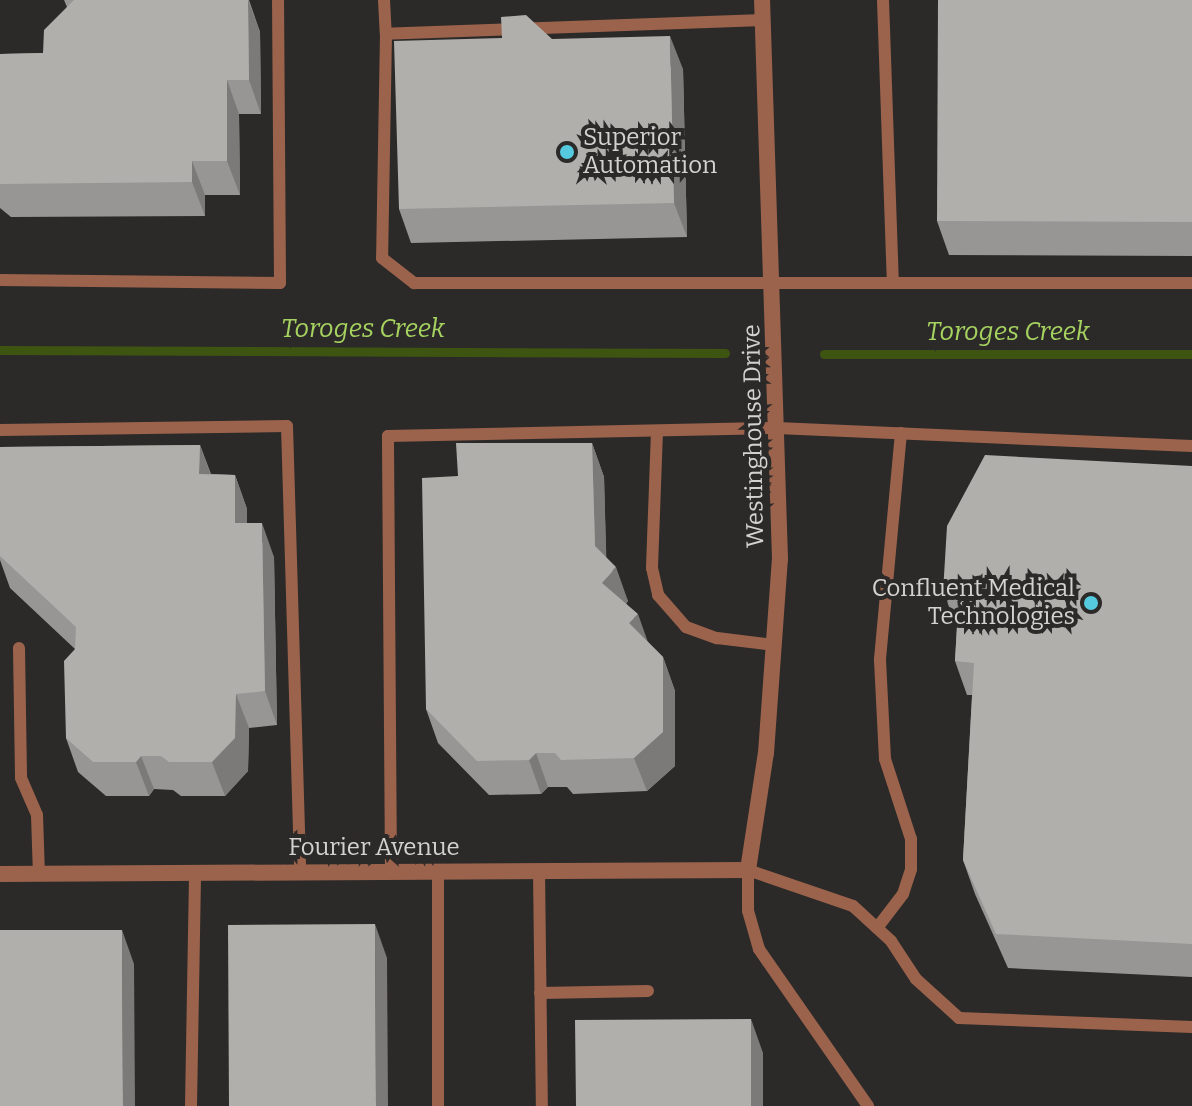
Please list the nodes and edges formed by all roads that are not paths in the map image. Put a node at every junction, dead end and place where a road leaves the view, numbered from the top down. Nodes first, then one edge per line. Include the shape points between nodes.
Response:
1 (278, 0) edge
2 (384, 0) edge
3 (762, 0) edge
4 (883, 0) edge
5 (763, 20) junction
6 (386, 34) junction
7 (0, 280) edge
8 (774, 282) junction
9 (893, 283) junction
10 (1192, 283) edge
11 (777, 428) junction
12 (0, 430) edge
13 (657, 431) junction
14 (901, 433) junction
15 (1192, 446) edge
16 (774, 645) junction
17 (19, 648) dead end
18 (748, 870) junction
19 (539, 871) junction
20 (300, 872) junction
21 (391, 872) junction
22 (438, 872) junction
23 (195, 873) junction
24 (0, 874) edge
25 (39, 874) junction
26 (877, 928) junction
27 (648, 991) dead end
28 (540, 993) junction
29 (1192, 1027) edge
30 (191, 1106) edge
31 (438, 1106) edge
32 (542, 1106) edge
33 (868, 1106) edge

1 - 7 lane via 280,283
2 - 6 lane
3 - 5 street, Westinghouse Drive
4 - 9 lane
5 - 6 lane
5 - 8 street, Westinghouse Drive
6 - 8 lane via 382,258 414,283
8 - 9 lane
8 - 11 street, Westinghouse Drive
9 - 10 lane
11 - 13 lane
11 - 14 lane
11 - 16 street, Westinghouse Drive via 780,559
12 - 20 lane via 287,426
13 - 16 lane via 652,568 658,595 686,627 717,638
13 - 21 lane via 388,436
14 - 15 lane
14 - 26 lane via 880,659 885,759 911,839 911,869 903,894
16 - 18 street, Westinghouse Drive via 766,753
17 - 25 lane via 21,778 37,815
18 - 19 street, Fourier Avenue
18 - 26 lane via 853,906
18 - 33 lane via 748,911 759,949
19 - 22 street, Fourier Avenue
19 - 28 lane
20 - 21 street, Fourier Avenue
20 - 23 street, Fourier Avenue
21 - 22 street, Fourier Avenue
22 - 31 lane
23 - 25 street, Fourier Avenue
23 - 30 lane
24 - 25 street, Fourier Avenue
26 - 29 lane via 916,979 959,1018
27 - 28 lane
28 - 32 lane

